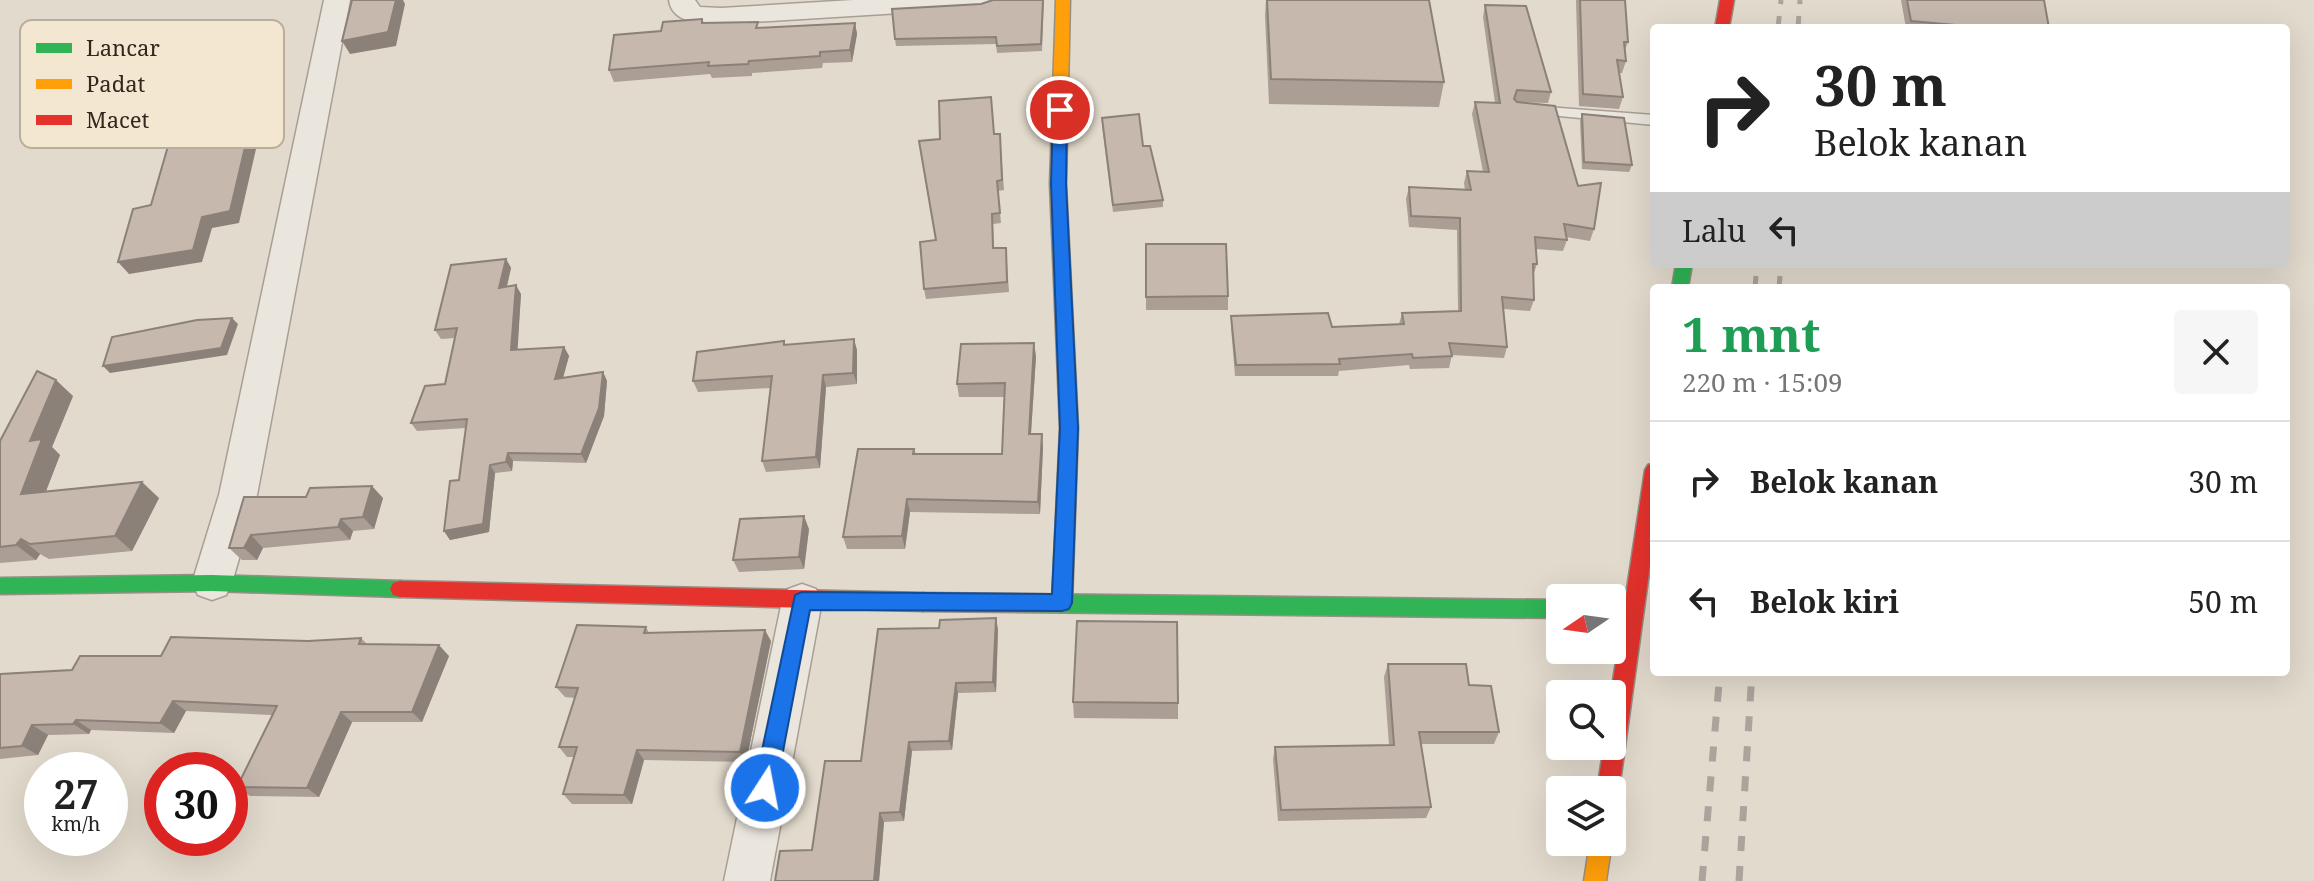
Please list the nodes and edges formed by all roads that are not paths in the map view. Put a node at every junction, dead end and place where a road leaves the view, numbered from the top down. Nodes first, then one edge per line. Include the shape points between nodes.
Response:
1 (337, 0) edge
2 (682, 0) edge
3 (982, 0) edge
4 (1063, 0) edge
5 (1727, 0) edge
6 (1723, 24) edge
7 (1519, 108) edge
8 (1650, 120) edge
9 (1650, 488) edge
10 (212, 583) junction
11 (0, 586) edge
12 (1626, 596) edge
13 (802, 601) junction
14 (1062, 603) junction
15 (1546, 609) edge
16 (1618, 664) edge
17 (1609, 776) edge
18 (1599, 856) edge
19 (747, 881) edge
20 (1595, 881) edge

1 - 10 street via 238,495
2 - 3 street via 694,14 721,16
4 - 14 main road via 1058,184 1069,428
5 - 6 main road
7 - 8 lane
9 - 12 main road
10 - 11 main road
10 - 13 main road
13 - 14 main road
13 - 19 street
14 - 15 main road
16 - 17 main road
18 - 20 main road

